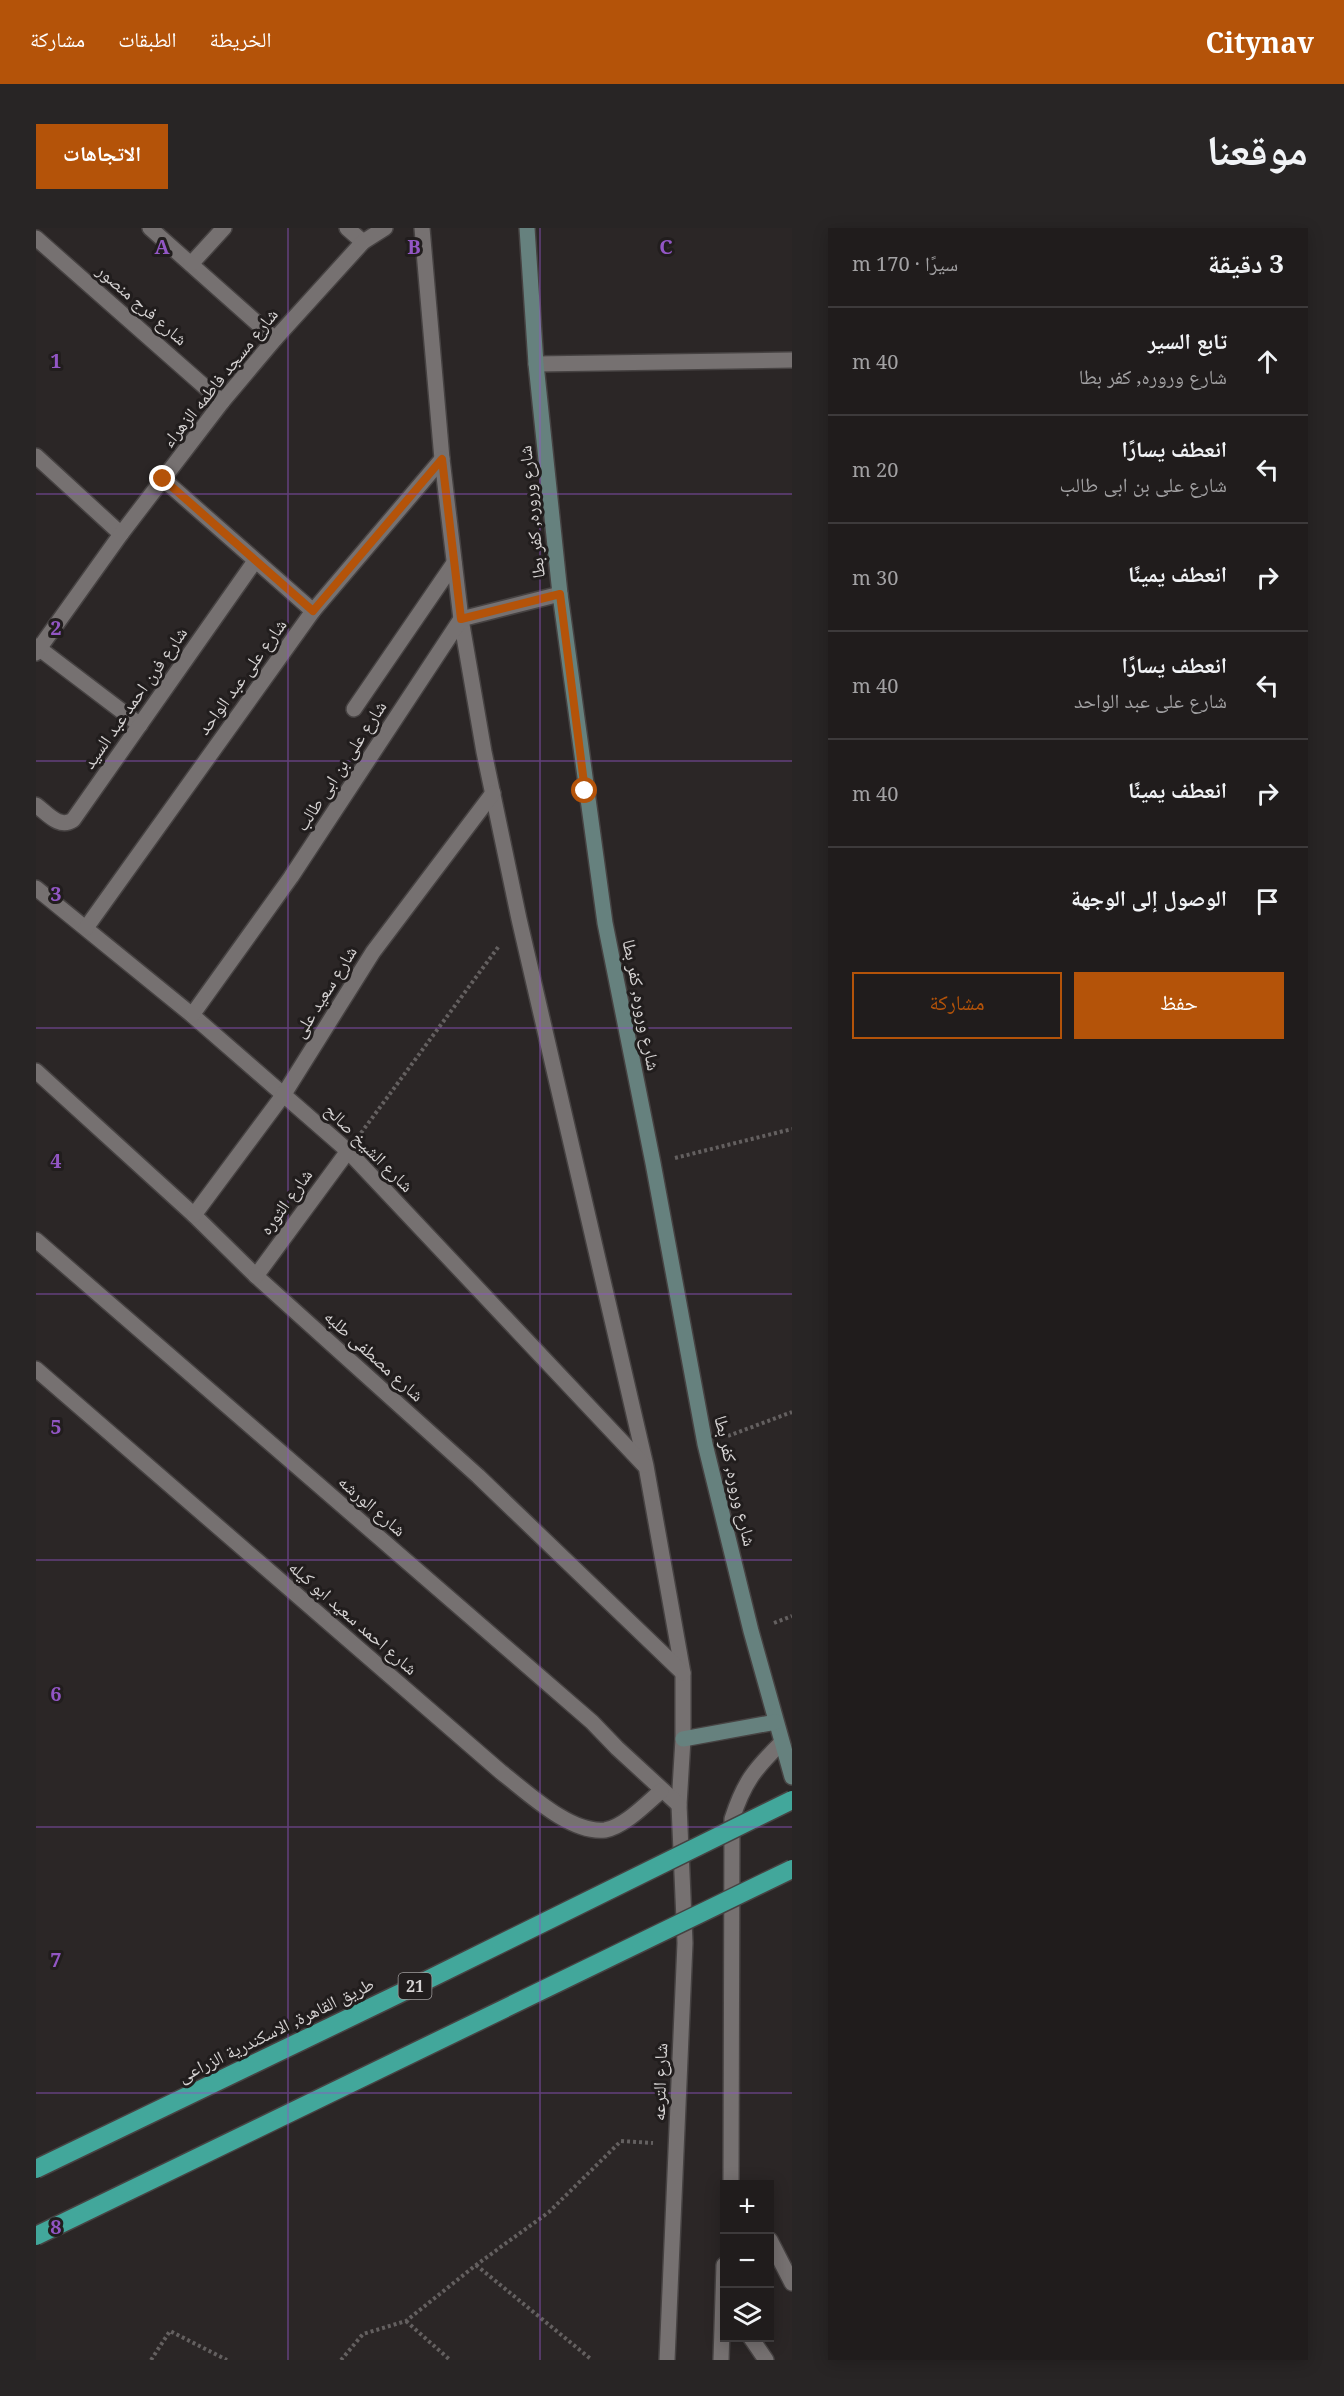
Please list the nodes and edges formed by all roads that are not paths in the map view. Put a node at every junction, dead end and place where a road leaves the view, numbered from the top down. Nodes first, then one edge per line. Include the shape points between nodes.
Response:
1 (150, 228) edge
2 (224, 228) edge
3 (347, 228) edge
4 (385, 228) edge
5 (422, 228) edge
6 (527, 228) edge
7 (36, 238) edge
8 (363, 242) junction
9 (191, 264) junction
10 (275, 339) junction
11 (792, 360) edge
12 (536, 364) junction
13 (222, 402) junction
14 (36, 456) edge
15 (442, 459) junction
16 (163, 479) junction
17 (121, 534) junction
18 (255, 561) junction
19 (454, 563) junction
20 (560, 594) junction
21 (313, 611) junction
22 (461, 619) junction
23 (37, 649) edge
24 (354, 709) dead end
25 (140, 725) junction
26 (494, 793) junction
27 (36, 805) edge
28 (36, 888) edge
29 (86, 928) junction
30 (192, 1015) junction
31 (36, 1071) edge
32 (284, 1094) junction
33 (348, 1151) junction
34 (194, 1215) junction
35 (36, 1240) edge
36 (256, 1276) junction
37 (36, 1369) edge
38 (646, 1466) junction
39 (683, 1673) junction
40 (776, 1722) junction
41 (683, 1739) junction
42 (782, 1743) junction
43 (792, 1777) edge
44 (662, 1791) junction
45 (792, 1800) edge
46 (679, 1805) junction
47 (792, 1869) edge
48 (36, 2169) edge
49 (732, 2177) edge
50 (36, 2236) edge
51 (774, 2249) edge
52 (792, 2283) edge
53 (722, 2342) edge
54 (754, 2342) edge
55 (668, 2360) edge
56 (721, 2360) edge
57 (766, 2360) edge

1 - 9 street
2 - 9 street
3 - 8 street
4 - 8 street, شارع مسجد فاطمه الزهراء
5 - 15 street, شارع الترعه
6 - 12 street, شارع وروره, كفر بطا
7 - 13 street, شارع فرج منصور
8 - 10 street, شارع مسجد فاطمه الزهراء
9 - 10 street
10 - 13 street, شارع مسجد فاطمه الزهراء
11 - 12 street
12 - 20 street, شارع وروره, كفر بطا
13 - 16 street, شارع مسجد فاطمه الزهراء
14 - 17 street
15 - 19 street, شارع الترعه
15 - 21 street, شارع على عبد الواحد
16 - 17 street, شارع مسجد فاطمه الزهراء
16 - 18 street
17 - 23 street, شارع مسجد فاطمه الزهراء
18 - 21 street
18 - 25 street, شارع فرن احمد عبد السيد
19 - 22 street, شارع الترعه
19 - 24 street
20 - 22 street
20 - 40 street, شارع وروره, كفر بطا via 604,923 654,1163 705,1444
21 - 29 street, شارع على عبد الواحد
22 - 26 street, شارع الترعه
22 - 30 street, شارع على بن ابى طالب via 291,877
23 - 25 street
25 - 27 street, شارع فرن احمد عبد السيد via 74,820 61,824
26 - 32 street, شارع سعيد على via 373,952
26 - 38 street, شارع الترعه via 519,919
28 - 29 street, شارع الشيخ صالح
29 - 30 street, شارع الشيخ صالح
30 - 32 street, شارع الشيخ صالح
31 - 34 street, شارع مصطفى طلبه
32 - 33 street, شارع الشيخ صالح
32 - 34 street, شارع سعيد على
33 - 36 street, شارع الثوره
33 - 38 street, شارع الشيخ صالح
34 - 36 street, شارع مصطفى طلبه
35 - 44 street, شارع الورشه via 592,1722
36 - 39 street, شارع مصطفى طلبه via 478,1476
37 - 44 street, شارع احمد سعيد ابو كيله via 501,1772 549,1809 575,1825 606,1830 631,1818
38 - 39 street, شارع الترعه
39 - 41 street, شارع الترعه
40 - 41 street
40 - 42 street, شارع وروره, كفر بطا
41 - 46 street, شارع الترعه
42 - 43 street, شارع وروره, كفر بطا
42 - 49 street via 750,1776 732,1819
44 - 46 street, شارع الورشه
45 - 48 highway, طريق القاهرة, الاسكندرية الزراعى / 21, bridge
46 - 55 street, شارع الترعه via 685,1943
47 - 50 highway, bridge
51 - 52 street
53 - 56 street
54 - 57 street

